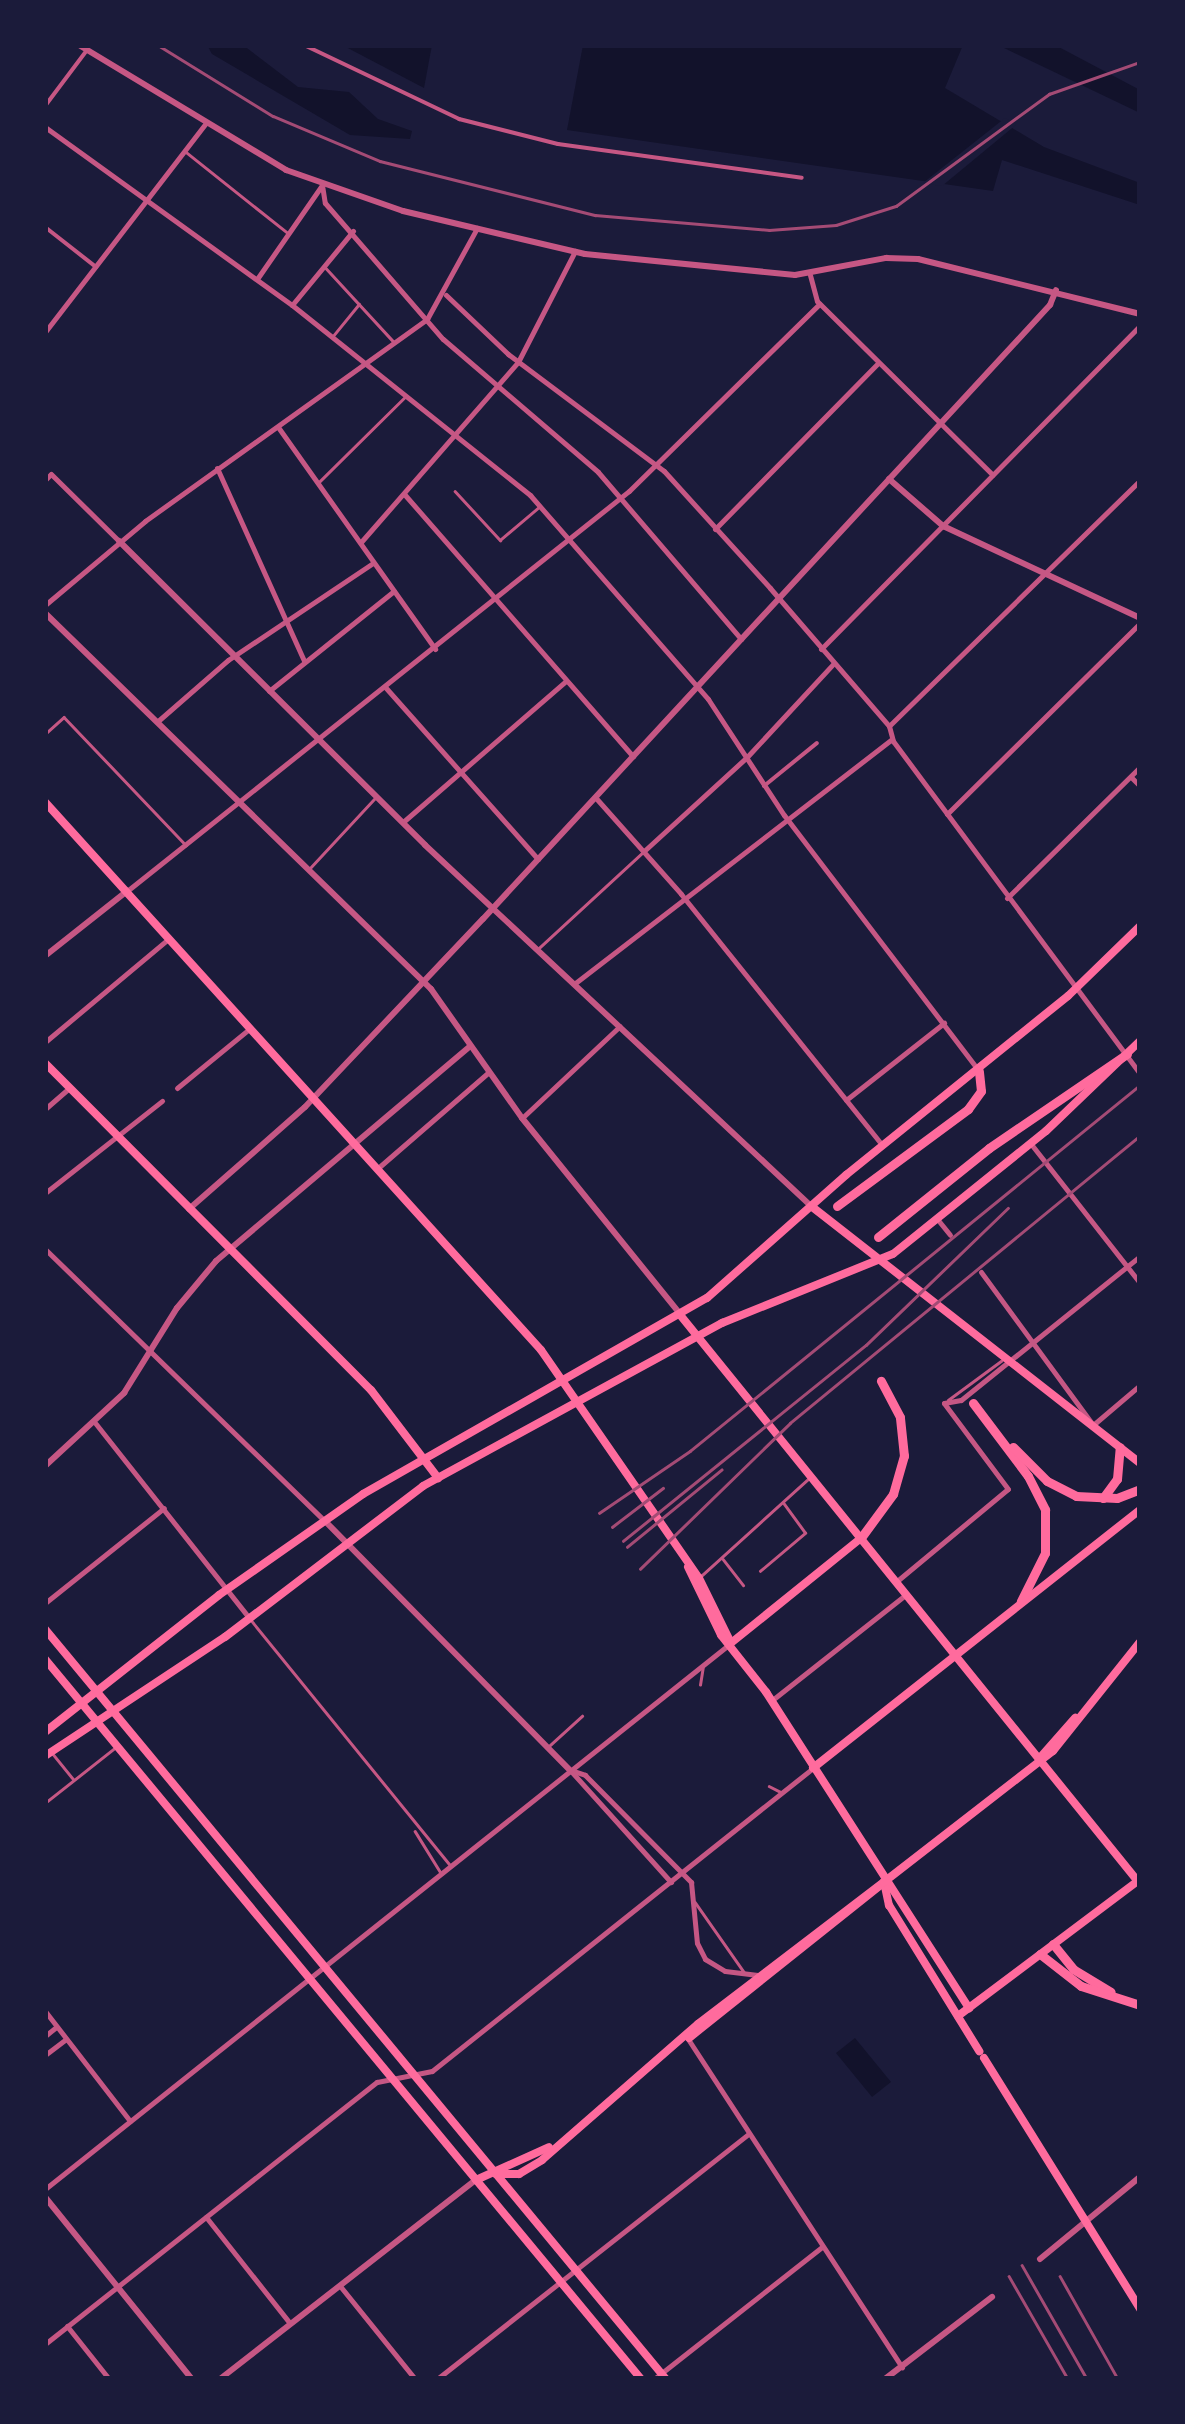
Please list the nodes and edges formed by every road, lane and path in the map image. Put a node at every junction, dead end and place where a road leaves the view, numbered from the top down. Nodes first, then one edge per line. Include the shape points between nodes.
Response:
1 (79, 45) edge
2 (304, 45) edge
3 (87, 50) junction
4 (45, 106) edge
5 (206, 122) junction
6 (45, 127) edge
7 (185, 151) junction
8 (802, 178) dead end
9 (322, 184) junction
10 (145, 204) junction
11 (45, 226) edge
12 (477, 228) junction
13 (353, 231) junction
14 (288, 234) junction
15 (575, 251) junction
16 (324, 266) junction
17 (96, 267) junction
18 (810, 275) junction
19 (257, 280) junction
20 (1056, 290) junction
21 (446, 294) junction
22 (359, 304) junction
23 (820, 304) junction
24 (292, 305) junction
25 (45, 313) edge
26 (1140, 314) edge
27 (427, 319) junction
28 (54, 320) junction
29 (1140, 326) edge
30 (45, 332) edge
31 (332, 337) junction
32 (395, 343) junction
33 (518, 362) junction
34 (878, 362) junction
35 (365, 364) junction
36 (497, 385) junction
37 (406, 396) junction
38 (940, 424) junction
39 (277, 426) junction
40 (455, 435) junction
41 (655, 467) junction
42 (45, 468) edge
43 (218, 468) junction
44 (51, 474) junction
45 (994, 475) junction
46 (889, 479) junction
47 (45, 480) edge
48 (1140, 480) edge
49 (318, 483) junction
50 (455, 491) dead end
51 (404, 494) junction
52 (622, 497) junction
53 (540, 506) junction
54 (943, 526) junction
55 (715, 528) junction
56 (568, 540) junction
57 (119, 542) junction
58 (361, 542) junction
59 (374, 562) junction
60 (1043, 573) junction
61 (394, 591) junction
62 (495, 599) junction
63 (778, 600) junction
64 (45, 605) edge
65 (45, 614) edge
66 (286, 620) junction
67 (1140, 620) edge
68 (741, 639) junction
69 (434, 649) junction
70 (821, 649) junction
71 (234, 656) junction
72 (304, 661) junction
73 (834, 663) junction
74 (566, 681) junction
75 (697, 687) junction
76 (386, 688) junction
77 (269, 690) junction
78 (158, 721) junction
79 (889, 726) junction
80 (45, 734) edge
81 (892, 739) junction
82 (320, 740) junction
83 (818, 743) dead end
84 (634, 756) junction
85 (746, 758) junction
86 (1140, 767) edge
87 (461, 772) junction
88 (1130, 776) junction
89 (764, 786) junction
90 (1140, 786) edge
91 (377, 796) junction
92 (595, 797) junction
93 (45, 802) edge
94 (242, 803) junction
95 (947, 814) junction
96 (788, 820) junction
97 (403, 822) junction
98 (187, 846) junction
99 (644, 851) junction
100 (538, 859) junction
101 (310, 868) junction
102 (127, 891) junction
103 (684, 898) junction
104 (1007, 898) junction
105 (493, 908) junction
106 (1140, 926) edge
107 (168, 939) junction
108 (538, 950) junction
109 (45, 956) edge
110 (423, 980) junction
111 (574, 984) junction
112 (1076, 988) junction
113 (944, 1023) junction
114 (620, 1026) junction
115 (248, 1029) junction
116 (1140, 1041) edge
117 (45, 1042) edge
118 (470, 1046) junction
119 (1128, 1054) junction
120 (45, 1063) edge
121 (978, 1071) junction
122 (489, 1072) junction
123 (1140, 1074) edge
124 (69, 1088) junction
125 (177, 1088) dead end
126 (312, 1098) junction
127 (846, 1100) junction
128 (162, 1101) dead end
129 (45, 1109) edge
130 (522, 1118) junction
131 (116, 1137) junction
132 (1031, 1144) junction
133 (354, 1145) junction
134 (882, 1145) junction
135 (376, 1170) junction
136 (45, 1193) edge
137 (811, 1206) junction
138 (837, 1206) dead end
139 (189, 1209) junction
140 (938, 1220) junction
141 (950, 1234) dead end
142 (878, 1237) dead end
143 (45, 1249) edge
144 (230, 1250) junction
145 (1140, 1256) edge
146 (883, 1260) junction
147 (1127, 1266) junction
148 (981, 1272) dead end
149 (1140, 1282) edge
150 (681, 1316) junction
151 (698, 1336) junction
152 (1033, 1339) junction
153 (151, 1351) junction
154 (1008, 1358) junction
155 (881, 1381) dead end
156 (565, 1382) junction
157 (1140, 1386) edge
158 (578, 1402) junction
159 (972, 1402) dead end
160 (984, 1416) junction
161 (96, 1424) junction
162 (1092, 1426) junction
163 (1120, 1447) junction
164 (425, 1458) junction
165 (1140, 1463) edge
166 (45, 1466) edge
167 (810, 1476) junction
168 (438, 1478) junction
169 (1140, 1489) edge
170 (1103, 1498) junction
171 (782, 1502) junction
172 (164, 1508) junction
173 (1140, 1510) edge
174 (325, 1521) junction
175 (860, 1539) junction
176 (347, 1542) junction
177 (722, 1558) junction
178 (687, 1562) junction
179 (760, 1570) dead end
180 (699, 1578) junction
181 (895, 1583) junction
182 (743, 1585) dead end
183 (228, 1589) junction
184 (905, 1595) junction
185 (1021, 1601) junction
186 (45, 1603) edge
187 (250, 1618) junction
188 (45, 1630) edge
189 (1140, 1642) edge
190 (730, 1643) junction
191 (952, 1655) junction
192 (45, 1658) edge
193 (703, 1666) junction
194 (700, 1685) dead end
195 (96, 1692) junction
196 (771, 1700) junction
197 (82, 1703) junction
198 (113, 1711) junction
199 (582, 1716) dead end
200 (96, 1720) junction
201 (45, 1732) edge
202 (118, 1746) junction
203 (547, 1748) junction
204 (48, 1754) edge
205 (1039, 1759) junction
206 (813, 1768) junction
207 (570, 1770) junction
208 (74, 1780) junction
209 (769, 1786) dead end
210 (784, 1793) junction
211 (45, 1803) edge
212 (415, 1830) junction
213 (450, 1865) junction
214 (441, 1872) junction
215 (681, 1874) junction
216 (670, 1882) junction
217 (884, 1882) junction
218 (1139, 1882) edge
219 (694, 1902) junction
220 (1053, 1944) junction
221 (1040, 1954) junction
222 (324, 1966) junction
223 (744, 1974) junction
224 (760, 1975) junction
225 (310, 1978) junction
226 (1118, 1996) junction
227 (1140, 2006) edge
228 (969, 2008) junction
229 (45, 2010) edge
230 (958, 2016) junction
231 (56, 2026) junction
232 (45, 2036) edge
233 (687, 2038) junction
234 (66, 2039) junction
235 (45, 2056) edge
236 (414, 2076) junction
237 (393, 2078) junction
238 (130, 2121) junction
239 (748, 2134) junction
240 (496, 2174) junction
241 (1140, 2177) edge
242 (476, 2180) junction
243 (45, 2189) edge
244 (45, 2197) edge
245 (206, 2218) junction
246 (1085, 2222) junction
247 (822, 2247) junction
248 (1040, 2259) dead end
249 (577, 2272) junction
250 (338, 2284) junction
251 (562, 2284) junction
252 (118, 2286) junction
253 (992, 2298) dead end
254 (1140, 2310) edge
255 (290, 2322) junction
256 (67, 2326) junction
257 (45, 2344) edge
258 (902, 2368) junction
259 (660, 2377) edge
260 (109, 2379) edge
261 (192, 2379) edge
262 (220, 2379) edge
263 (415, 2379) edge
264 (437, 2379) edge
265 (642, 2379) edge
266 (885, 2379) edge

1 - 3 street
2 - 8 street via 459,119 558,144
3 - 4 street
3 - 5 street
5 - 7 street
5 - 9 street
6 - 10 street
7 - 10 street
7 - 14 lane
9 - 12 street
9 - 13 street via 325,203
9 - 14 street
10 - 17 street
10 - 19 street
11 - 17 street
12 - 15 street
12 - 21 street
13 - 16 street
13 - 27 street
14 - 19 street
15 - 18 street
15 - 33 street
16 - 22 lane
16 - 24 street
17 - 28 street
18 - 20 street via 911,258
18 - 23 street
19 - 24 street
20 - 26 street
20 - 38 street via 1050,305
21 - 27 street
21 - 33 street
22 - 31 lane
22 - 32 lane
23 - 34 street
23 - 41 street
24 - 31 street
25 - 28 street
27 - 32 street
27 - 36 street
28 - 30 street
29 - 45 street
31 - 35 street
32 - 35 street
33 - 36 street
33 - 41 street
34 - 38 street
34 - 55 street
35 - 37 street
35 - 39 street
36 - 40 street
36 - 52 street
37 - 40 street
37 - 49 lane
38 - 45 street
38 - 46 street
39 - 43 street
39 - 49 street
40 - 51 street
40 - 53 street
41 - 52 street
41 - 55 street
42 - 44 street
43 - 57 street
43 - 66 street
44 - 47 street
44 - 57 street
45 - 54 street
46 - 54 street
46 - 63 street
48 - 60 street
49 - 58 street
50 - 53 lane via 500,540
51 - 58 street
51 - 62 street
52 - 56 street
52 - 68 street
53 - 56 street
54 - 60 street
54 - 70 street
55 - 63 street
56 - 62 street
56 - 75 street
57 - 64 street
57 - 71 street
58 - 59 street
59 - 61 street
59 - 66 street
60 - 67 street
60 - 79 street
61 - 69 street
61 - 72 street
62 - 69 street
62 - 74 street
63 - 68 street
63 - 70 street
65 - 78 street
66 - 71 street
66 - 72 street
67 - 95 street
68 - 75 street
69 - 76 street
70 - 73 street
71 - 77 street
71 - 78 street
72 - 77 street
73 - 79 street
73 - 85 street
74 - 84 street
74 - 87 street
75 - 84 street
75 - 85 street
76 - 82 street
76 - 87 street
77 - 82 street
78 - 94 street
79 - 81 street
80 - 98 lane via 64,718
81 - 95 street
81 - 96 street
82 - 91 street
82 - 94 street
83 - 89 street
84 - 92 street
85 - 89 street
85 - 99 street
86 - 88 street
87 - 97 street
87 - 100 street
88 - 90 street
88 - 104 street
89 - 96 street
91 - 97 street
91 - 101 lane
92 - 99 street
92 - 100 street
93 - 102 main road
94 - 98 street
94 - 101 street
95 - 104 street
96 - 103 street
96 - 113 street
97 - 105 street
98 - 102 street
99 - 103 street
99 - 108 lane
100 - 105 street
101 - 110 street
102 - 107 main road
102 - 109 street
103 - 111 street
103 - 127 street
104 - 112 street
105 - 108 street
105 - 110 street
106 - 112 main road
107 - 115 main road
107 - 117 street
108 - 111 street
110 - 118 street
110 - 126 street
111 - 114 street
112 - 119 street
112 - 121 main road
113 - 121 street
113 - 127 street
114 - 130 street
114 - 137 street
115 - 125 street
115 - 126 main road
116 - 119 main road
118 - 122 street
118 - 133 street
119 - 123 street
119 - 132 main road
119 - 142 highway via 989,1148
120 - 124 main road
121 - 134 main road
121 - 138 highway via 980,1093 966,1111
122 - 130 street
122 - 135 street
124 - 129 street
124 - 131 main road
126 - 133 main road
126 - 139 street
127 - 134 street
128 - 131 street
130 - 150 street
131 - 136 street
131 - 139 main road
132 - 140 main road
132 - 147 street
133 - 135 main road
133 - 144 street
134 - 137 main road
135 - 156 main road
137 - 146 main road
137 - 150 main road
139 - 144 main road
140 - 141 street
140 - 146 main road
143 - 153 street
144 - 153 street via 187,1294
144 - 164 main road via 370,1390
145 - 147 street
146 - 151 main road
146 - 154 main road
147 - 149 street
147 - 152 street
148 - 152 street
150 - 151 main road
150 - 156 main road
151 - 158 main road
151 - 167 main road
152 - 154 street
152 - 162 street
153 - 161 street
153 - 174 street
154 - 162 main road
154 - 181 street via 961,1400 944,1403 1008,1489
155 - 175 highway via 900,1417 904,1456 890,1500
156 - 158 main road
156 - 164 main road
157 - 162 street
158 - 168 main road
158 - 178 main road
159 - 160 highway
160 - 170 highway via 1053,1486
160 - 185 highway via 1038,1491 1046,1516 1045,1553
161 - 166 street
161 - 172 street
162 - 163 main road
163 - 165 main road
163 - 170 highway via 1117,1479
164 - 168 main road
164 - 174 main road
167 - 171 lane
167 - 175 main road
168 - 176 main road
169 - 170 highway
171 - 177 lane
171 - 179 lane via 805,1533
172 - 183 street
172 - 186 street
173 - 185 main road
174 - 176 street
174 - 183 main road
175 - 181 main road
175 - 190 main road
176 - 187 main road
176 - 203 street
177 - 180 lane
177 - 182 lane
178 - 180 main road
178 - 190 main road via 692,1584
180 - 190 main road
181 - 184 main road
183 - 187 street
183 - 195 main road
184 - 191 main road
184 - 196 street
185 - 191 main road
187 - 198 main road
187 - 212 lane
188 - 195 main road
189 - 205 main road
190 - 193 street
190 - 196 main road
191 - 205 main road
191 - 206 main road
192 - 197 main road
193 - 194 lane
193 - 207 street
195 - 197 main road
195 - 198 main road
196 - 206 main road
197 - 200 main road
197 - 201 main road
198 - 200 main road
198 - 222 main road
199 - 203 lane
200 - 202 main road
200 - 204 main road
202 - 208 lane
202 - 225 main road
203 - 207 street
204 - 208 lane
205 - 217 main road
205 - 218 main road
206 - 210 street
206 - 217 main road
207 - 213 street
207 - 215 street via 585,1775
207 - 216 street
208 - 211 lane
209 - 210 lane
210 - 215 street
212 - 213 lane
212 - 214 lane
213 - 214 street
214 - 222 street
215 - 216 street
215 - 219 street via 692,1884
216 - 236 street via 432,2071
217 - 224 main road
217 - 228 main road via 900,1895
217 - 230 main road via 889,1905
217 - 233 main road
218 - 220 main road
219 - 223 lane
219 - 223 street via 702,1955 716,1967
220 - 221 main road
220 - 226 highway via 1073,1969
221 - 226 highway via 1081,1986
221 - 228 main road
222 - 225 street
222 - 236 main road
223 - 224 street
224 - 233 main road
225 - 237 main road
225 - 238 street
226 - 227 highway
228 - 230 main road
229 - 231 street
230 - 246 main road
231 - 232 street
231 - 234 street
233 - 239 street
233 - 240 main road via 519,2174
234 - 235 street
234 - 238 street
236 - 237 street
236 - 240 main road
237 - 242 main road
237 - 245 street via 377,2082
238 - 243 street
239 - 247 street
239 - 249 street
240 - 242 main road
240 - 249 main road
241 - 246 street
242 - 250 street
242 - 251 main road
244 - 252 street
245 - 252 street
245 - 255 street
246 - 248 street
246 - 254 main road
247 - 258 street
247 - 259 street
249 - 251 street
249 - 259 main road
250 - 255 street
250 - 263 street
251 - 264 street
251 - 265 main road
252 - 256 street
252 - 261 street
253 - 258 street
255 - 262 street
256 - 257 street
256 - 260 street
258 - 266 street

